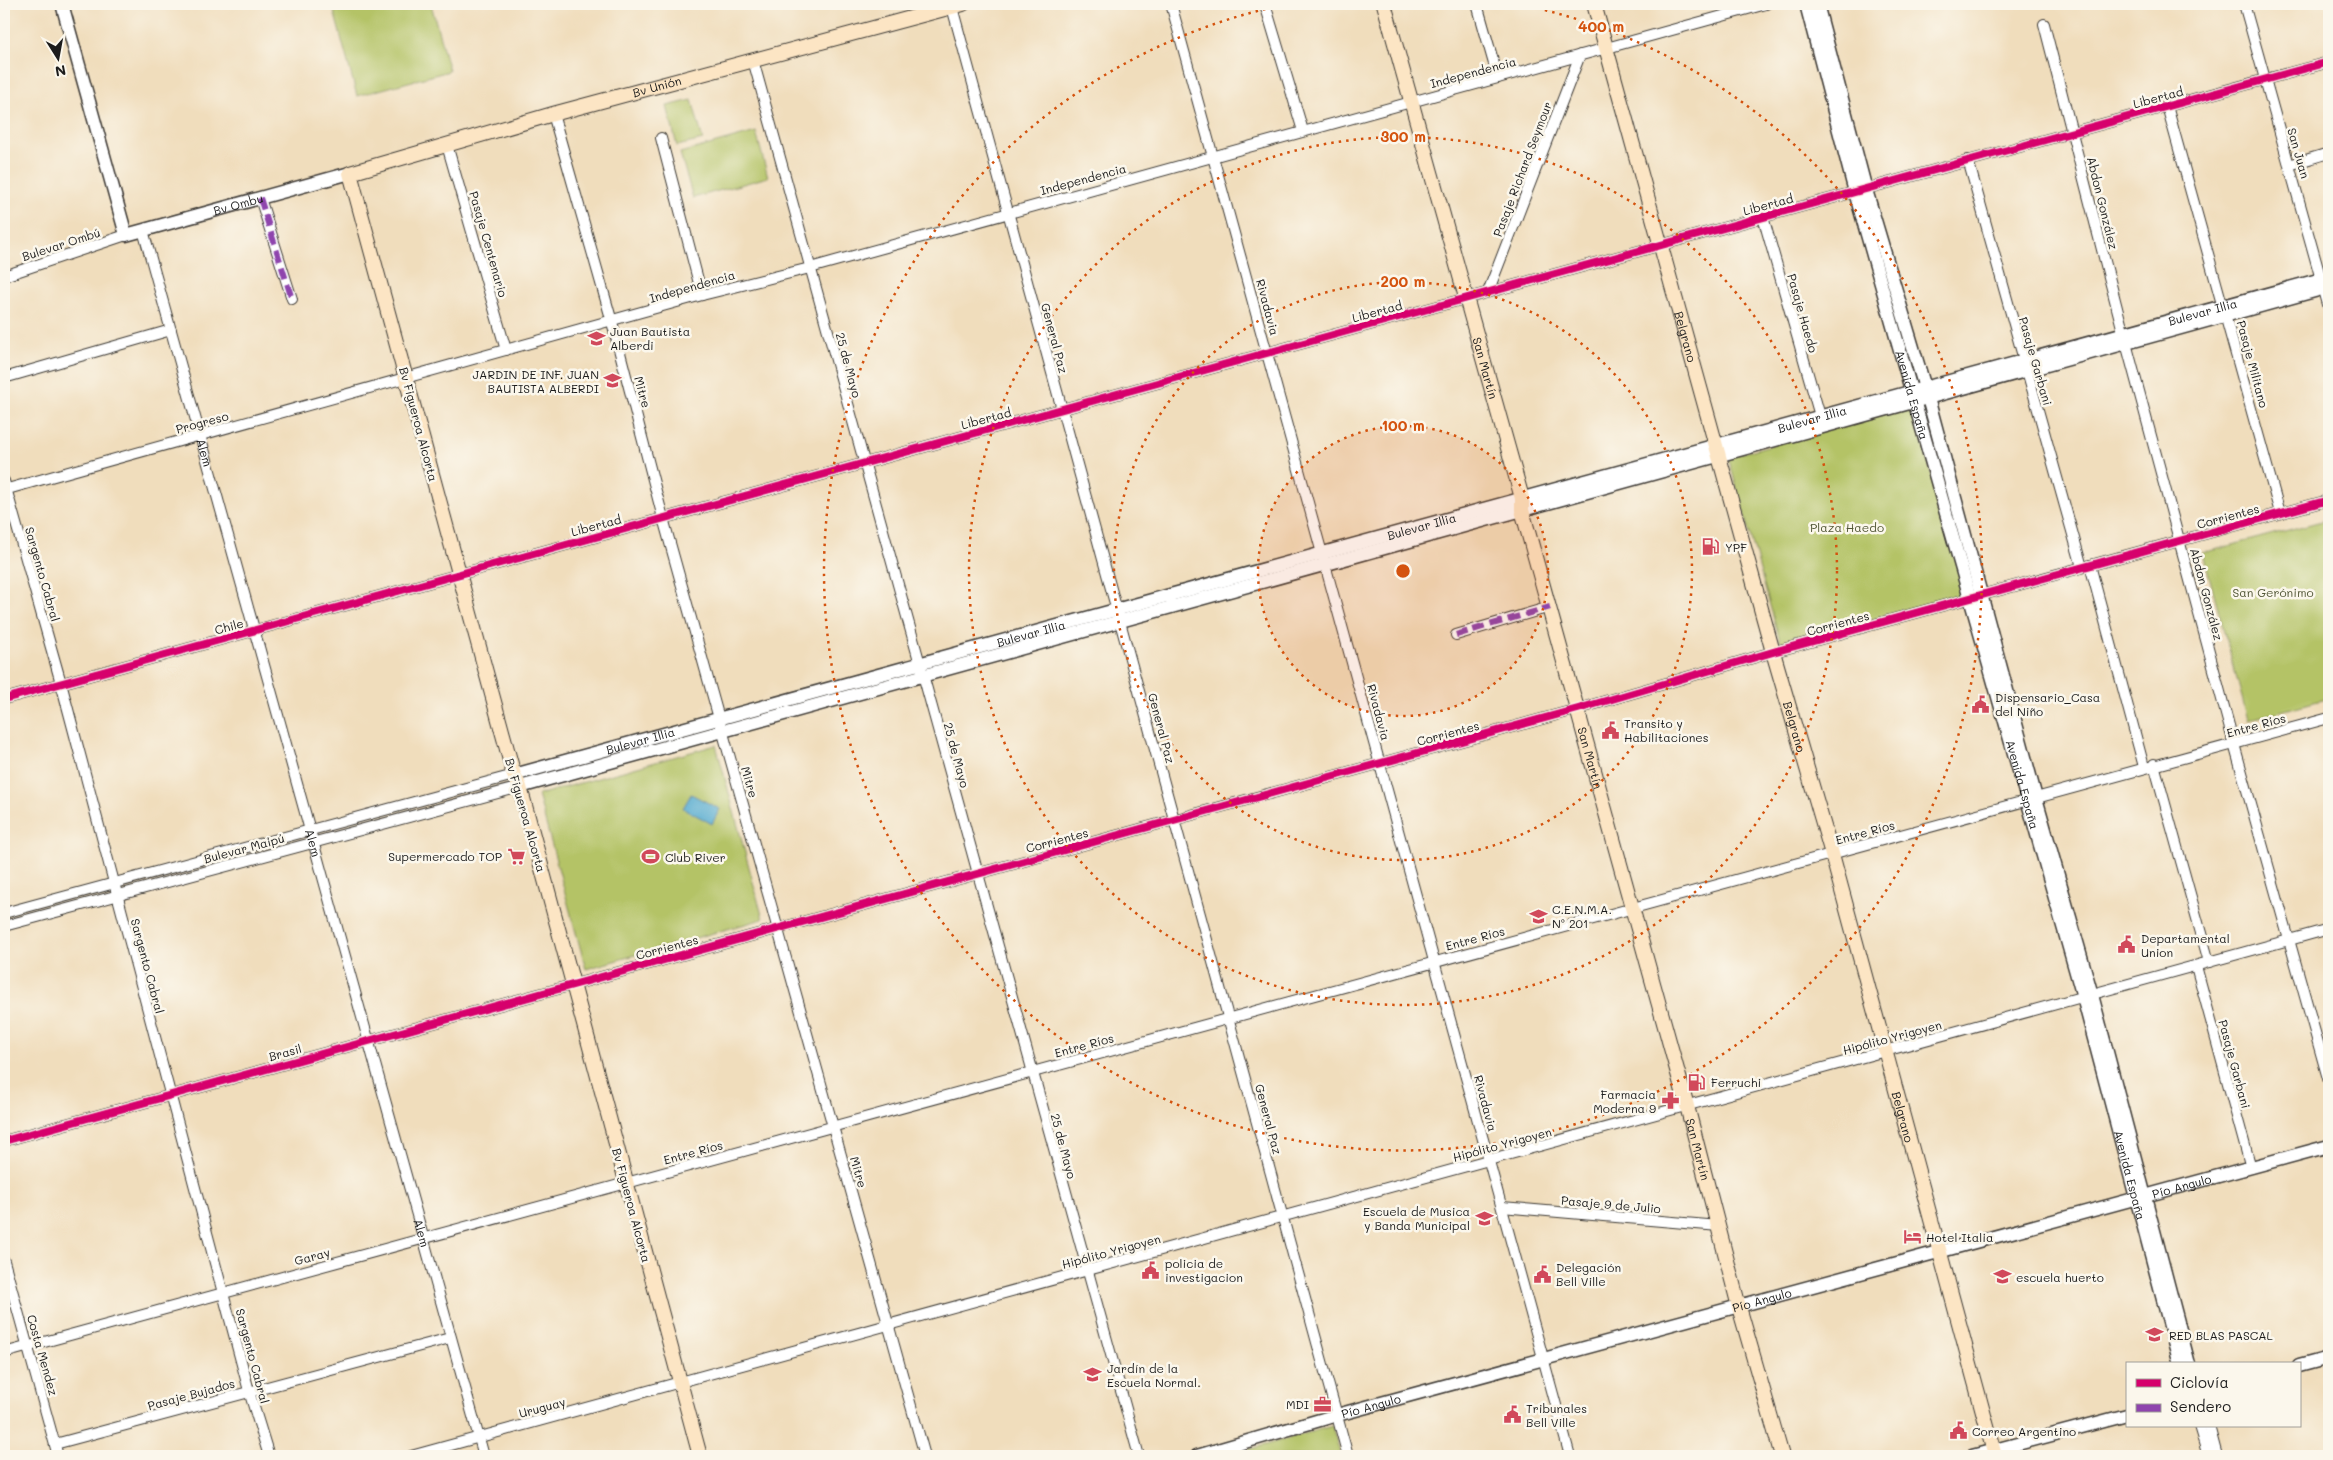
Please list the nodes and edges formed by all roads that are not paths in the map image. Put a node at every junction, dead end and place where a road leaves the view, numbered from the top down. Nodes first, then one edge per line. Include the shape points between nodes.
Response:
1 (62, 4) edge
2 (1171, 4) edge
3 (1265, 4) edge
4 (1384, 4) edge
5 (1477, 4) edge
6 (1594, 4) edge
7 (1766, 4) edge
8 (1806, 4) edge
9 (1817, 4) edge
10 (2244, 4) edge
11 (958, 5) edge
12 (2044, 24) dead end
13 (1606, 48) junction
14 (1580, 55) junction
15 (753, 60) junction
16 (2329, 62) edge
17 (1498, 78) junction
18 (2265, 79) junction
19 (1410, 102) junction
20 (2167, 106) junction
21 (553, 114) junction
22 (1303, 132) junction
23 (2072, 132) junction
24 (660, 138) dead end
25 (447, 145) junction
26 (2329, 153) edge
27 (1213, 156) junction
28 (1968, 160) junction
29 (2289, 165) junction
30 (350, 173) junction
31 (1861, 191) junction
32 (260, 198) junction
33 (1008, 213) junction
34 (1763, 217) junction
35 (143, 230) junction
36 (126, 235) junction
37 (1662, 244) junction
38 (810, 268) junction
39 (4, 276) edge
40 (2326, 283) edge
41 (1488, 292) junction
42 (702, 295) junction
43 (1466, 298) junction
44 (292, 299) dead end
45 (2329, 308) edge
46 (2225, 310) junction
47 (612, 322) junction
48 (171, 330) junction
49 (2125, 338) junction
50 (506, 350) junction
51 (1267, 352) junction
52 (2024, 365) junction
53 (4, 378) edge
54 (406, 379) junction
55 (1920, 395) junction
56 (1062, 409) junction
57 (1820, 416) junction
58 (201, 436) junction
59 (1719, 450) junction
60 (864, 463) junction
61 (5, 487) edge
62 (2329, 500) edge
63 (1522, 504) junction
64 (2280, 514) junction
65 (663, 518) junction
66 (2180, 540) junction
67 (1324, 559) junction
68 (2086, 566) junction
69 (460, 574) junction
70 (1975, 598) junction
71 (1550, 607) junction
72 (1118, 615) junction
73 (255, 630) junction
74 (1456, 635) dead end
75 (1773, 652) junction
76 (920, 670) junction
77 (60, 683) junction
78 (4, 699) edge
79 (1578, 709) junction
80 (2329, 718) edge
81 (721, 725) junction
82 (2234, 744) junction
83 (1380, 763) junction
84 (2149, 766) junction
85 (517, 781) junction
86 (2031, 799) junction
87 (1174, 820) junction
88 (310, 830) junction
89 (314, 842) junction
90 (1832, 854) junction
91 (976, 874) junction
92 (114, 883) junction
93 (116, 895) junction
94 (1631, 909) junction
95 (4, 913) edge
96 (4, 926) edge
97 (778, 928) junction
98 (2329, 929) edge
99 (2291, 940) junction
100 (1434, 962) junction
101 (2209, 962) junction
102 (2196, 966) junction
103 (572, 985) junction
104 (2087, 996) junction
105 (1229, 1018) junction
106 (369, 1040) junction
107 (1886, 1052) junction
108 (1031, 1072) junction
109 (2329, 1082) edge
110 (169, 1095) junction
111 (1687, 1106) junction
112 (833, 1126) junction
113 (4, 1140) edge
114 (2329, 1146) edge
115 (1489, 1161) junction
116 (2251, 1168) junction
117 (626, 1183) junction
118 (2141, 1198) junction
119 (1502, 1207) junction
120 (1283, 1217) junction
121 (1719, 1226) junction
122 (424, 1238) junction
123 (1940, 1252) junction
124 (4, 1261) edge
125 (1086, 1271) junction
126 (223, 1293) junction
127 (1739, 1306) junction
128 (888, 1325) junction
129 (450, 1338) junction
130 (28, 1346) junction
131 (4, 1352) edge
132 (2329, 1358) edge
133 (1543, 1360) junction
134 (2180, 1362) edge
135 (2189, 1362) edge
136 (2329, 1365) edge
137 (2300, 1366) edge
138 (2300, 1373) edge
139 (680, 1382) junction
140 (249, 1391) junction
141 (2126, 1415) edge
142 (1337, 1416) junction
143 (2200, 1428) edge
144 (2210, 1428) edge
145 (479, 1438) junction
146 (55, 1444) junction
147 (1994, 1453) edge
148 (58, 1456) edge
149 (269, 1456) edge
150 (411, 1456) edge
151 (484, 1456) edge
152 (700, 1456) edge
153 (925, 1456) edge
154 (1138, 1456) edge
155 (1197, 1456) edge
156 (1348, 1456) edge
157 (1570, 1456) edge
158 (1782, 1456) edge
159 (1972, 1456) edge
160 (2208, 1456) edge
161 (2217, 1456) edge

1 - 36 street
2 - 27 street, Rivadavia
3 - 22 street
4 - 19 main road, San Martín
5 - 17 street
6 - 13 main road, Belgrano
7 - 13 street, Independencia
8 - 31 street, Avenida España
9 - 31 street, Avenida España
10 - 18 street, San Juan
11 - 15 main road, Bv Unión
11 - 33 street, General Paz
12 - 23 street, Abdon González
13 - 14 street, Independencia
13 - 37 main road, Belgrano
14 - 17 street, Independencia
14 - 41 street, Pasaje Richard Seymour
15 - 21 main road, Bv Unión
15 - 38 street, 25 de Mayo
16 - 18 street, Libertad
17 - 19 street, Independencia
18 - 20 street, Libertad
18 - 29 street, San Juan
19 - 22 street, Independencia
19 - 43 main road, San Martín
20 - 23 street, Libertad
20 - 46 street, Pasaje Militano
21 - 25 main road, Bv Unión
21 - 47 street, Mitre
22 - 27 street, Independencia
23 - 28 street, Libertad
23 - 49 street, Abdon González
24 - 42 street
25 - 30 main road, Bv Unión
25 - 50 street, Pasaje Centenario
26 - 29 street
27 - 33 street, Independencia
27 - 51 street, Rivadavia
28 - 31 street, Libertad
28 - 52 street, Pasaje Garbani
29 - 40 street, San Juan
30 - 32 street, Bv Ombu
30 - 54 main road, Bv Figueroa Alcorta
31 - 34 street, Libertad
31 - 55 street, Avenida España
32 - 35 street, Bv Ombu
32 - 44 street
33 - 38 street, Independencia
33 - 56 street, General Paz
34 - 37 street, Libertad
34 - 57 street, Pasaje Haedo
35 - 36 street, Bv Ombu
35 - 48 street, Alem
36 - 39 street, Bulevar Ombú
37 - 41 street, Libertad
37 - 59 main road, Belgrano
38 - 42 street, Independencia
38 - 60 street, 25 de Mayo
40 - 45 street, San Juan
40 - 46 street, Bulevar Illia
41 - 43 street, Libertad
42 - 47 street, Independencia
43 - 51 street, Libertad
43 - 63 main road, San Martín
46 - 49 street, Bulevar Illia
46 - 64 street, Pasaje Militano
47 - 50 street, Independencia
47 - 65 street, Mitre
48 - 53 street
48 - 58 street, Alem
49 - 52 street, Bulevar Illia
49 - 66 street, Abdon González
50 - 54 street, Independencia
51 - 56 street, Libertad
51 - 67 street, Rivadavia
52 - 55 street, Bulevar Illia
52 - 68 street, Pasaje Garbani
54 - 58 street, Progreso
54 - 69 main road, Bv Figueroa Alcorta
55 - 57 street, Bulevar Illia
55 - 59 street, Bulevar Illia
55 - 70 street, Avenida España
56 - 60 street, Libertad
56 - 72 street, General Paz
57 - 59 street, Bulevar Illia
58 - 61 street, Progreso
58 - 73 street, Alem
59 - 63 street, Bulevar Illia
59 - 75 main road, Belgrano
60 - 65 street, Libertad
60 - 76 street, 25 de Mayo
61 - 77 street, Sargento Cabral
62 - 64 street, Corrientes
63 - 67 street, Bulevar Illia
63 - 71 main road, San Martín
64 - 66 street, Corrientes
65 - 69 street, Libertad
65 - 81 street, Mitre
66 - 68 street, Corrientes
66 - 82 street, Abdon González
67 - 72 street, Bulevar Illia
67 - 83 street, Rivadavia
68 - 70 street, Corrientes
68 - 84 street, Pasaje Garbani
69 - 73 street, Chile
69 - 85 main road, Bv Figueroa Alcorta
70 - 75 street, Corrientes
70 - 86 street, Avenida España
71 - 74 street
71 - 79 main road, San Martín
72 - 76 street, Bulevar Illia
72 - 87 street, General Paz
73 - 77 street, Chile
73 - 88 street, Alem
75 - 79 street, Corrientes
75 - 90 main road, Belgrano
76 - 81 street, Bulevar Illia
76 - 91 street, 25 de Mayo
77 - 78 street, Chile
77 - 92 street, Sargento Cabral
79 - 83 street, Corrientes
79 - 94 main road, San Martín
80 - 82 street, Entre Ríos
81 - 85 street, Bulevar Illia
81 - 97 street, Mitre
82 - 84 street, Entre Ríos
82 - 99 street, Abdon González
83 - 87 street, Corrientes
83 - 100 street, Rivadavia
84 - 86 street, Entre Ríos
84 - 101 street, Pasaje Garbani
85 - 88 street, Bulevar Maipú
85 - 89 street, Bulevar Maipú
85 - 103 main road, Bv Figueroa Alcorta
86 - 90 street, Entre Ríos
86 - 104 street, Avenida España
87 - 91 street, Corrientes
87 - 105 street, General Paz
88 - 89 street, Alem
88 - 92 street, Bulevar Maipú
89 - 93 street, Bulevar Maipú
89 - 106 street, Alem
90 - 94 street, Entre Ríos
90 - 107 main road, Belgrano
91 - 97 street, Corrientes
91 - 108 street, 25 de Mayo
92 - 93 street, Sargento Cabral
92 - 95 street, Bulevar Maipú
93 - 96 street, Bulevar Maipú
93 - 110 street, Sargento Cabral
94 - 100 street, Entre Ríos
94 - 111 main road, San Martín
97 - 103 street, Corrientes
97 - 112 street, Mitre
98 - 99 street, Hipólito Yrigoyen
99 - 101 street, Hipólito Yrigoyen
99 - 109 street, Abdon González
100 - 105 street, Entre Ríos
100 - 115 street, Rivadavia
101 - 102 street, Hipólito Yrigoyen
102 - 104 street, Hipólito Yrigoyen
102 - 116 street, Pasaje Garbani
103 - 106 street, Brasil
103 - 117 main road, Bv Figueroa Alcorta
104 - 107 street, Hipólito Yrigoyen
104 - 118 street, Avenida España
105 - 108 street, Entre Ríos
105 - 120 street, General Paz
106 - 110 street, Brasil
106 - 122 street, Alem
107 - 111 street, Hipólito Yrigoyen
107 - 123 main road, Belgrano
108 - 112 street, Entre Ríos
108 - 125 street, 25 de Mayo
110 - 113 street, Brasil
110 - 126 street, Sargento Cabral
111 - 115 street, Hipólito Yrigoyen
111 - 121 main road, San Martín
112 - 117 street, Entre Ríos
112 - 128 street, Mitre
114 - 116 street, Pío Angulo
115 - 119 street, Rivadavia
115 - 120 street, Hipólito Yrigoyen
116 - 118 street, Pío Angulo
117 - 122 street, Garay
117 - 139 main road, Bv Figueroa Alcorta
118 - 123 street, Pío Angulo
118 - 134 street, Avenida España
118 - 135 street, Avenida España
119 - 121 street, Pasaje 9 de Julio
119 - 133 street, Rivadavia
120 - 125 street, Hipólito Yrigoyen
120 - 142 street, General Paz
121 - 127 main road, San Martín
122 - 126 street, Garay
122 - 129 street, Alem
123 - 127 street, Pío Angulo
123 - 147 main road, Belgrano
124 - 130 street, Costa Mendez
125 - 128 street, Hipólito Yrigoyen
125 - 154 street, 25 de Mayo
126 - 130 street, Garay
126 - 140 street, Sargento Cabral
127 - 133 street, Pío Angulo
127 - 158 main road, San Martín
128 - 139 street, Hipólito Yrigoyen
128 - 153 street, Mitre
129 - 140 street, Pasaje Bujados
129 - 145 street, Alem
130 - 131 street, Garay
130 - 146 street, Costa Mendez
132 - 137 street
133 - 142 street, Pío Angulo
133 - 157 street, Rivadavia
136 - 138 street
139 - 145 street, Uruguay
139 - 152 main road, Bv Figueroa Alcorta
140 - 146 street, Pasaje Bujados
140 - 149 street, Sargento Cabral
141 - 147 street
142 - 155 street, Pío Angulo
142 - 156 street, General Paz
143 - 160 street
144 - 161 street
145 - 150 street, Uruguay
145 - 151 street, Alem
146 - 148 street, Costa Mendez
147 - 159 street

